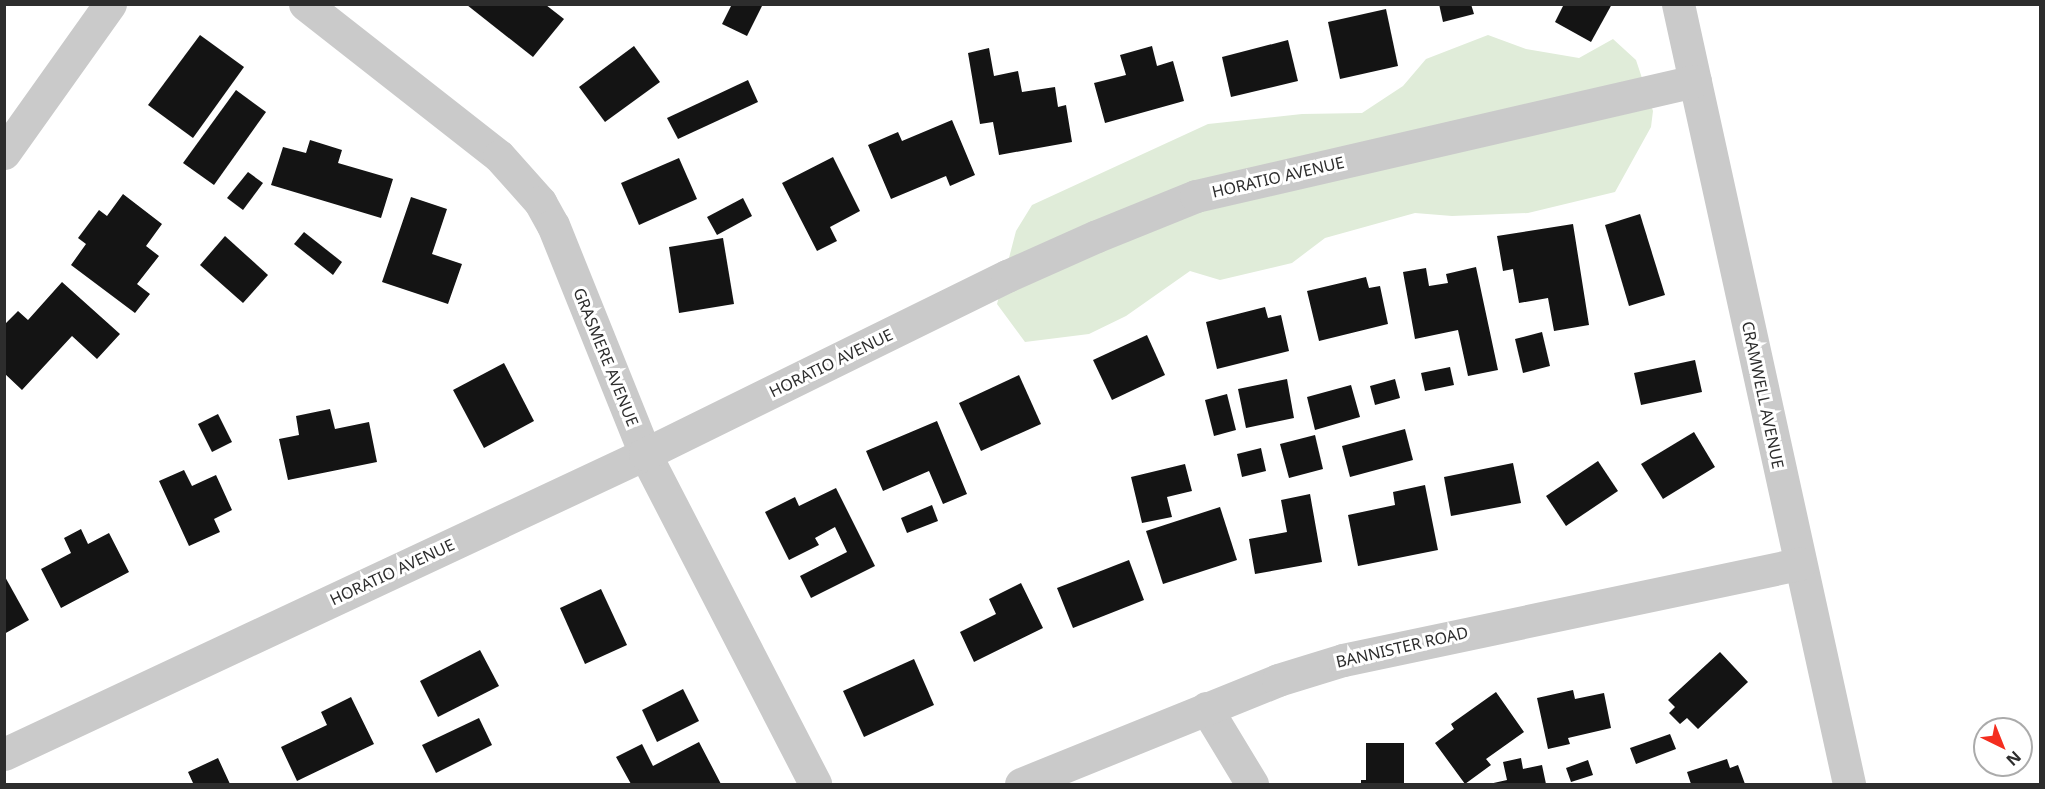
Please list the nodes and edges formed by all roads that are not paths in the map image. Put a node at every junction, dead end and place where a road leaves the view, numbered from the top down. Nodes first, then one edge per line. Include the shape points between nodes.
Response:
1 (110, 4) edge
2 (305, 4) edge
3 (1678, 4) edge
4 (1695, 81) junction
5 (4, 153) edge
6 (645, 454) junction
7 (1800, 564) junction
8 (1206, 708) junction
9 (4, 754) edge
10 (815, 784) edge
11 (1021, 784) edge
12 (1252, 784) edge
13 (1849, 784) edge

1 - 5 street
2 - 6 street, GRASMERE AVENUE via 499,156 527,185 553,225
3 - 4 street, CRAMWELL AVENUE
4 - 6 street, HORATIO AVENUE via 1196,196 1007,276
4 - 7 street, CRAMWELL AVENUE
6 - 9 street, HORATIO AVENUE
6 - 10 street, GRASMERE AVENUE
7 - 8 street, BANNISTER ROAD via 1343,660
7 - 13 street, CRAMWELL AVENUE
8 - 11 street, BANNISTER ROAD
8 - 12 street

